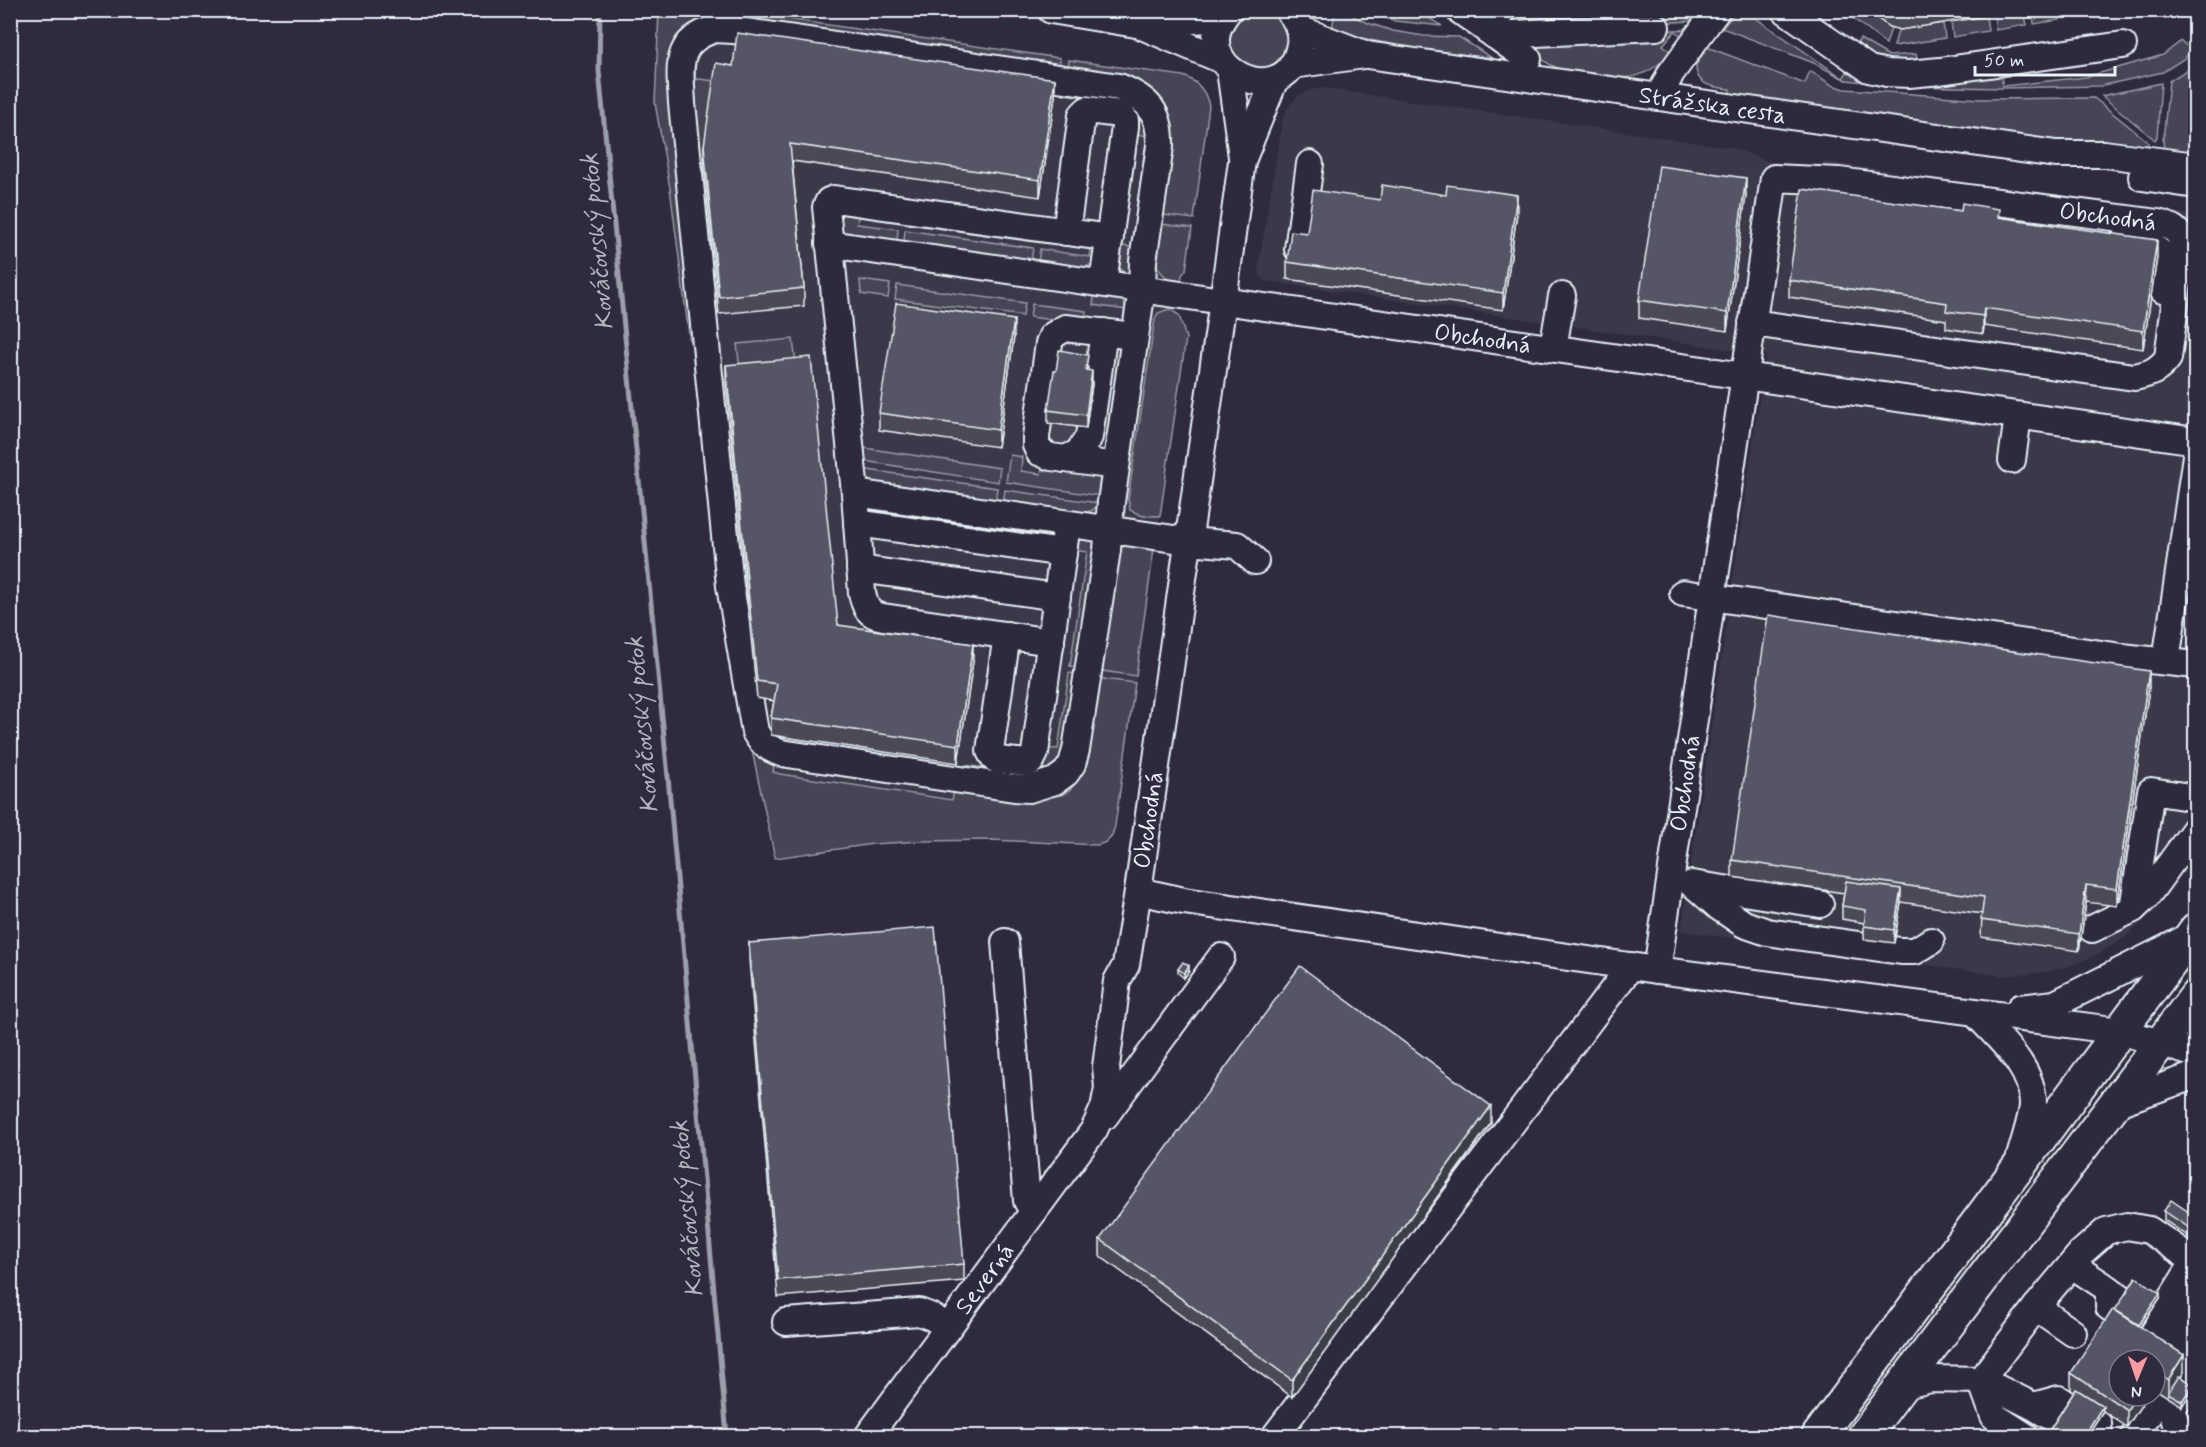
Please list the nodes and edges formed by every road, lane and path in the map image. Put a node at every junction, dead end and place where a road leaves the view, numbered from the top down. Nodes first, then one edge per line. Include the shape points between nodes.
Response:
1 (1051, 10) edge
2 (1459, 10) edge
3 (1717, 10) edge
4 (1785, 10) edge
5 (1226, 14) edge
6 (1291, 15) edge
7 (1136, 24) junction
8 (1494, 25) edge
9 (1656, 27) dead end
10 (2123, 45) dead end
11 (1367, 55) junction
12 (1528, 59) dead end
13 (1226, 65) junction
14 (1283, 72) junction
15 (1659, 97) junction
16 (2056, 154) junction
17 (1242, 161) junction
18 (1310, 164) dead end
19 (2196, 166) edge
20 (2196, 185) edge
21 (1066, 232) junction
22 (1110, 238) junction
23 (829, 244) junction
24 (1298, 249) edge
25 (1103, 283) junction
26 (1142, 289) junction
27 (1562, 297) dead end
28 (1222, 301) junction
29 (1752, 323) junction
30 (1104, 332) junction
31 (1134, 336) junction
32 (1553, 348) junction
33 (1744, 376) junction
34 (2018, 416) junction
35 (2196, 441) edge
36 (2196, 456) edge
37 (1065, 459) junction
38 (2012, 460) dead end
39 (1116, 466) junction
40 (855, 493) junction
41 (857, 523) junction
42 (1067, 524) junction
43 (1109, 528) junction
44 (1188, 541) junction
45 (1063, 553) junction
46 (1255, 561) dead end
47 (860, 569) junction
48 (1683, 593) dead end
49 (1057, 597) junction
50 (1711, 597) junction
51 (1007, 635) junction
52 (1051, 642) junction
53 (2166, 661) junction
54 (2196, 665) edge
55 (2196, 798) edge
56 (2196, 828) edge
57 (1682, 883) junction
58 (1138, 891) junction
59 (1820, 904) dead end
60 (2133, 909) junction
61 (2092, 929) dead end
62 (2193, 933) edge
63 (1931, 941) dead end
64 (1005, 942) dead end
65 (1221, 957) dead end
66 (1631, 966) junction
67 (1657, 970) junction
68 (2196, 996) edge
69 (1974, 1012) junction
70 (2121, 1031) junction
71 (2160, 1043) junction
72 (2196, 1054) edge
73 (2196, 1075) edge
74 (2117, 1103) junction
75 (1094, 1130) junction
76 (2017, 1167) junction
77 (1034, 1211) junction
78 (2195, 1262) edge
79 (2072, 1265) junction
80 (2196, 1298) edge
81 (2036, 1307) junction
82 (786, 1322) dead end
83 (948, 1327) junction
84 (2073, 1333) dead end
85 (2196, 1342) edge
86 (2178, 1366) edge
87 (1981, 1380) junction
88 (1901, 1386) junction
89 (2196, 1393) edge
90 (2033, 1406) junction
91 (2144, 1408) edge
92 (2114, 1432) edge
93 (2183, 1433) edge
94 (868, 1437) edge
95 (1275, 1437) edge
96 (1818, 1437) edge
97 (1864, 1437) edge
98 (2025, 1437) edge
99 (2052, 1437) edge
100 (2082, 1437) edge

1 - 7 street, Strážska cesta
2 - 8 street
3 - 15 street via 1671,73
4 - 10 street via 1869,69 1887,73 1940,71
5 - 7 street, Strážska cesta
5 - 13 street, Strážska cesta via 1217,42
6 - 11 street, Strážska cesta
6 - 14 street, Strážska cesta via 1300,48
7 - 13 street, Strážska cesta
8 - 9 street
8 - 12 street
11 - 14 street, Strážska cesta
11 - 15 street, Strážska cesta
13 - 14 street, Strážska cesta via 1243,79 1253,81
13 - 17 street, Obchodná
14 - 17 street, Obchodná
15 - 16 street, Strážska cesta
16 - 19 street, Strážska cesta via 2104,154
16 - 20 street, Strážska cesta via 2104,171
17 - 28 street, Obchodná
18 - 24 street
21 - 22 street
21 - 22 street via 1082,116 1087,110 1116,112 1126,123
21 - 23 street via 834,199 826,207
22 - 25 street
23 - 25 street
23 - 40 street
25 - 26 street
26 - 28 street
26 - 31 street
26 - 43 street via 1160,130 1148,102 1137,94 1093,82 733,30 716,29 700,34 683,53 682,103 730,586 755,732 760,741 781,753 1014,788 1029,789 1055,782 1072,764 1076,750
27 - 32 street
28 - 32 street, Obchodná
28 - 44 street, Obchodná
29 - 29 street, Obchodná via 2134,377 2152,373 2168,357 2183,251 2181,236 2158,223 1839,181 1774,178
29 - 33 street, Obchodná
30 - 31 street
30 - 37 street via 1089,437 1078,453
30 - 37 street via 1065,328 1052,336 1049,343 1036,445 1043,455
31 - 39 street
32 - 33 street, Obchodná
33 - 34 street, Obchodná
33 - 50 street, Obchodná
34 - 35 street, Obchodná
34 - 38 street
36 - 53 street
37 - 39 street
39 - 43 street
40 - 41 street
40 - 42 street
41 - 45 street
41 - 47 street
42 - 43 street
42 - 45 street
43 - 44 street
44 - 46 street via 1236,545
44 - 58 street, Obchodná
45 - 49 street
47 - 49 street
47 - 51 street via 864,601 876,616
48 - 50 street
49 - 52 street
50 - 53 street
50 - 57 street, Obchodná
51 - 52 street
51 - 52 street via 990,746 998,760 1022,764 1034,758
53 - 54 street
55 - 60 street via 2151,791
56 - 60 street
57 - 59 street
57 - 63 street via 1744,924 1767,932 1901,951 1916,951
57 - 67 street, Obchodná
58 - 66 street, Obchodná
58 - 75 street, Severná via 1126,965 1117,981 1106,1067 1108,1088
60 - 61 street
62 - 69 street via 2055,1004
62 - 70 main road
64 - 77 street via 1027,1201
65 - 75 street
66 - 67 street, Obchodná
66 - 95 street
67 - 69 street, Obchodná
68 - 71 main road
69 - 70 street
69 - 76 street via 2013,1053 2026,1075 2033,1105
70 - 71 street
70 - 76 main road
71 - 72 street
71 - 74 main road
73 - 74 street
74 - 88 main road
75 - 77 street, Severná
76 - 96 main road
77 - 83 street, Severná
78 - 79 street via 2150,1230 2127,1226 2106,1231
78 - 79 street via 2149,1334 2109,1307 2109,1289
79 - 81 street
80 - 86 street
81 - 84 street
81 - 87 street
82 - 83 street, Severná via 919,1312
83 - 94 street
85 - 86 street
86 - 93 street via 2171,1410
87 - 88 street via 1931,1379
87 - 90 street
87 - 98 street via 1994,1416
88 - 97 main road
89 - 93 street
90 - 92 street via 2059,1399
90 - 99 street via 2038,1427
90 - 100 street
91 - 92 street

